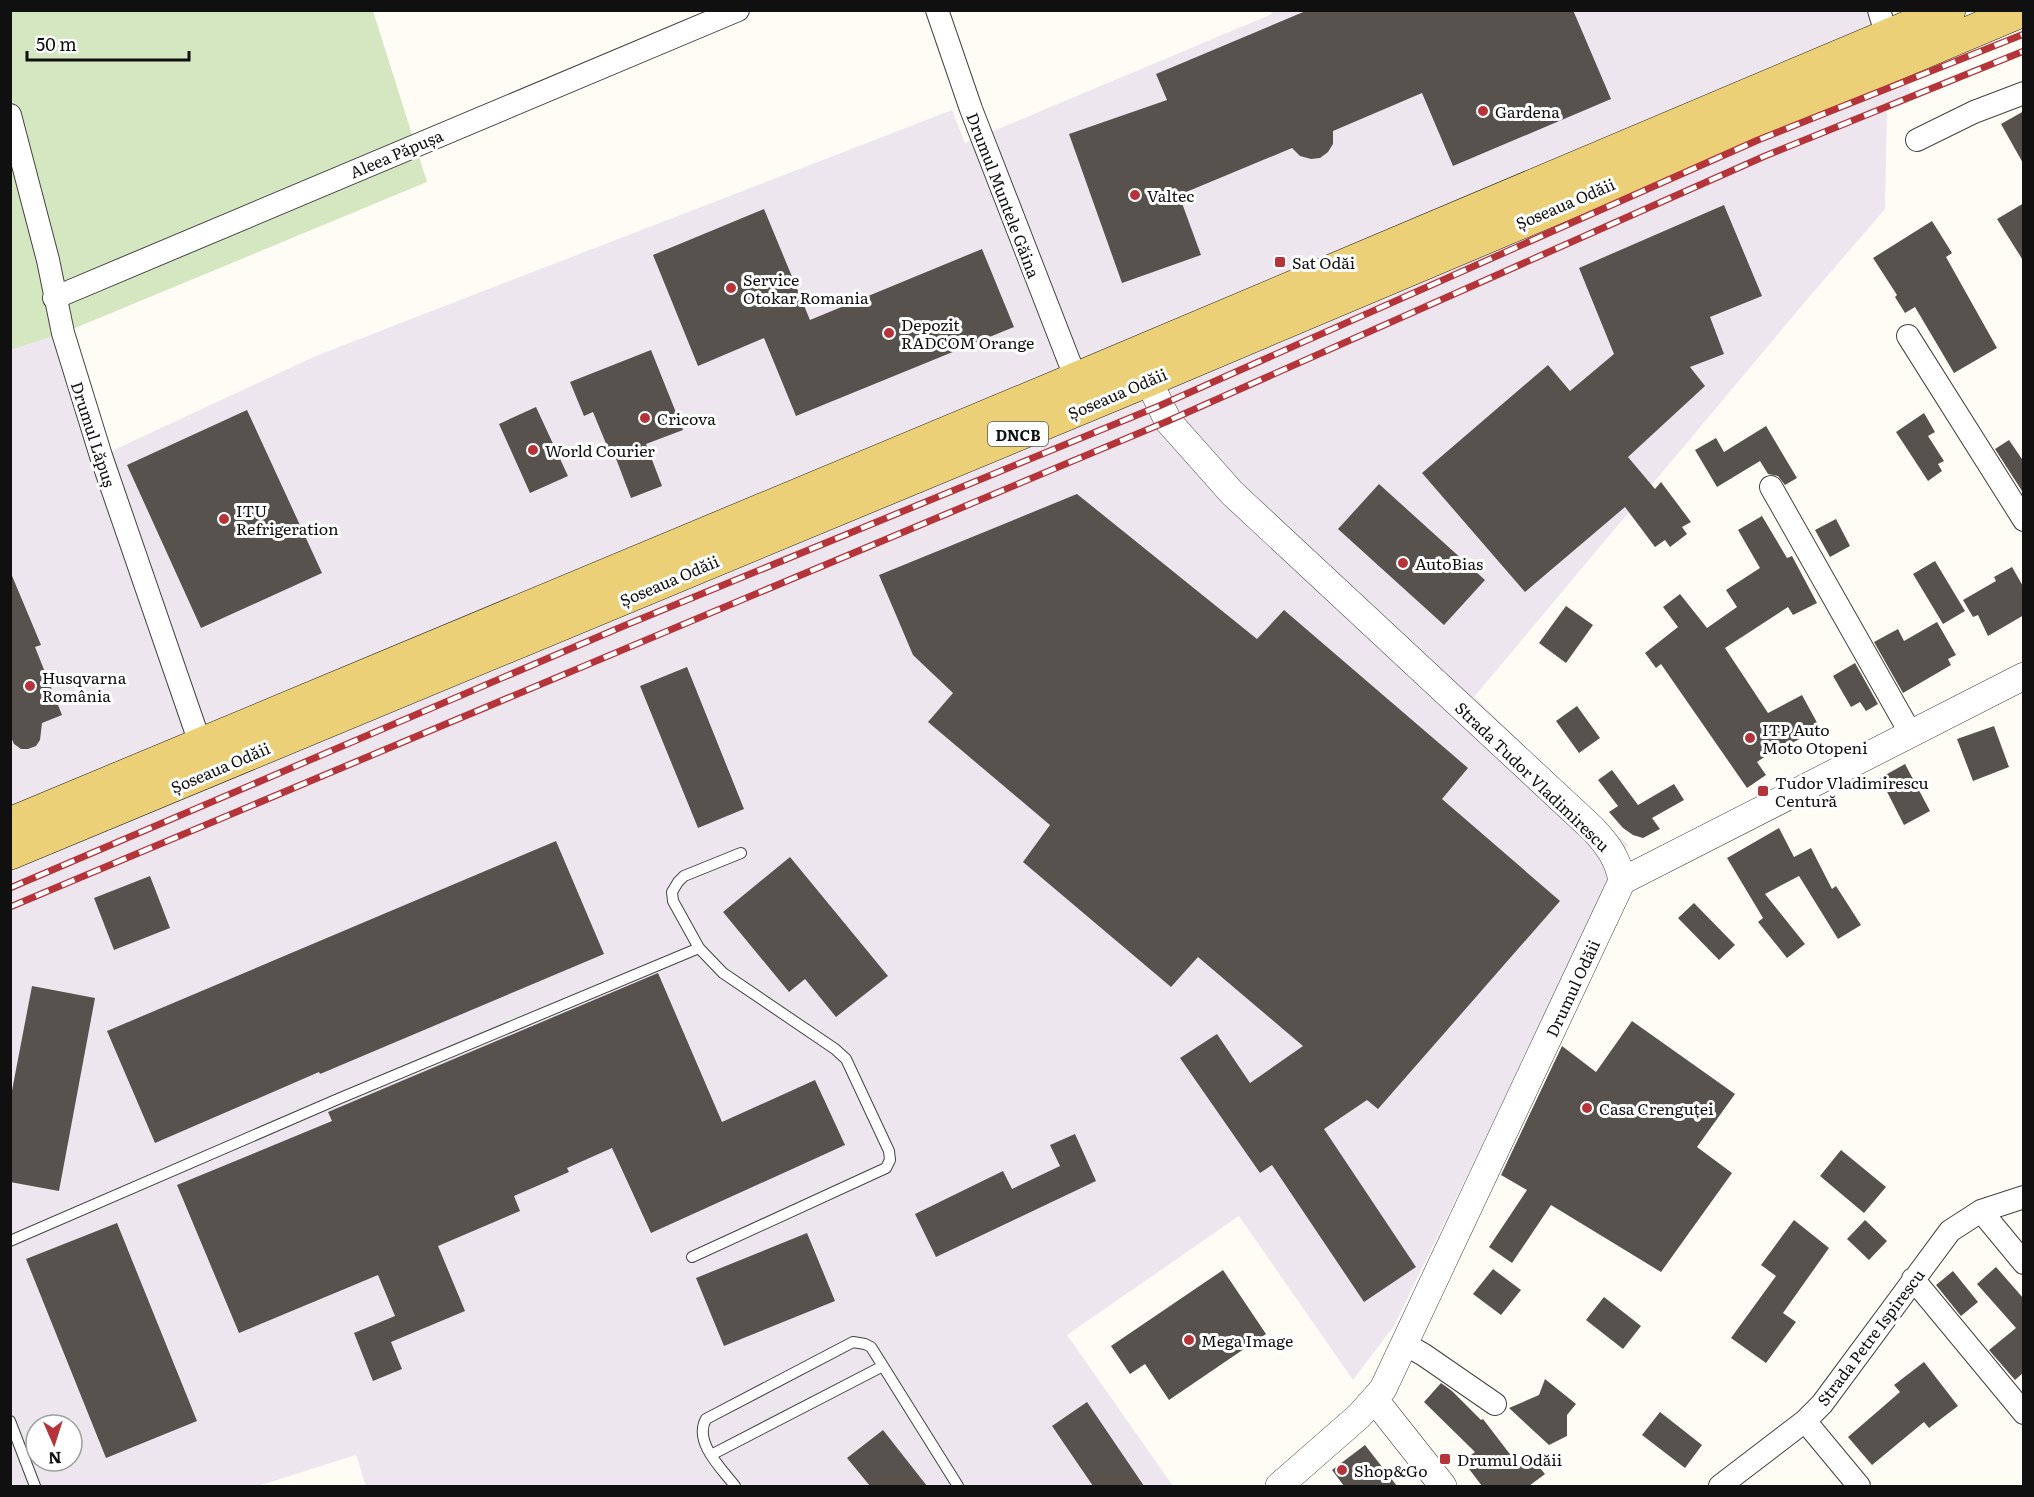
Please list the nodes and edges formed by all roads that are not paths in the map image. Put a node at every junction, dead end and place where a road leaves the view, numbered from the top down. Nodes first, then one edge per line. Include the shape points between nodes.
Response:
1 (738, 10) edge
2 (937, 10) edge
3 (1949, 10) edge
4 (2023, 10) edge
5 (1883, 24) edge
6 (2024, 93) edge
7 (10, 116) edge
8 (1917, 140) dead end
9 (54, 298) junction
10 (1908, 336) dead end
11 (1076, 379) junction
12 (1148, 380) junction
13 (1771, 487) dead end
14 (2024, 520) edge
15 (2024, 676) edge
16 (1911, 734) junction
17 (201, 746) junction
18 (10, 824) edge
19 (10, 853) edge
20 (741, 853) dead end
21 (1622, 881) junction
22 (699, 948) junction
23 (2024, 1197) edge
24 (1981, 1211) junction
25 (10, 1241) edge
26 (693, 1257) dead end
27 (2024, 1263) edge
28 (1914, 1279) junction
29 (1405, 1344) junction
30 (883, 1366) junction
31 (1375, 1400) junction
32 (1495, 1404) dead end
33 (2024, 1413) edge
34 (1805, 1421) junction
35 (10, 1422) edge
36 (711, 1455) junction
37 (35, 1486) edge
38 (735, 1486) edge
39 (958, 1486) edge
40 (1279, 1486) edge
41 (1443, 1486) edge
42 (1720, 1486) edge
43 (1859, 1486) edge

1 - 9 street, Aleea Păpușa
2 - 11 street, Drumul Muntele Găina via 970,109
3 - 5 main road, Șoseaua Odăii / DNCB
4 - 12 main road, Șoseaua Odăii / DNCB
5 - 11 main road, Șoseaua Odăii / DNCB
6 - 8 street
7 - 9 street, Drumul Lăpuș via 48,260
9 - 17 street, Drumul Lăpuș via 101,456
10 - 14 street
11 - 17 main road, Șoseaua Odăii / DNCB
12 - 19 main road, Șoseaua Odăii / DNCB
12 - 21 street, Strada Tudor Vladimirescu via 1168,421 1232,494 1593,829 1614,854
13 - 16 street
15 - 16 street
16 - 21 street
17 - 18 main road, Șoseaua Odăii / DNCB
20 - 22 lane via 684,876 672,892 673,901
21 - 29 street, Drumul Odăii
22 - 25 lane
22 - 26 lane via 723,973 846,1059 890,1160 886,1168
23 - 24 street, Strada Petre Ispirescu
24 - 27 street
24 - 28 street, Strada Petre Ispirescu via 1950,1231
28 - 33 street
28 - 34 street, Strada Petre Ispirescu via 1822,1404
29 - 31 street, Drumul Odăii
29 - 32 street
30 - 36 lane
30 - 36 lane via 872,1347 853,1342 706,1419 702,1434
30 - 39 lane
31 - 40 street, Drumul Odăii
31 - 41 street
34 - 42 street, Strada Petre Ispirescu
34 - 43 street
35 - 37 lane
36 - 38 lane

